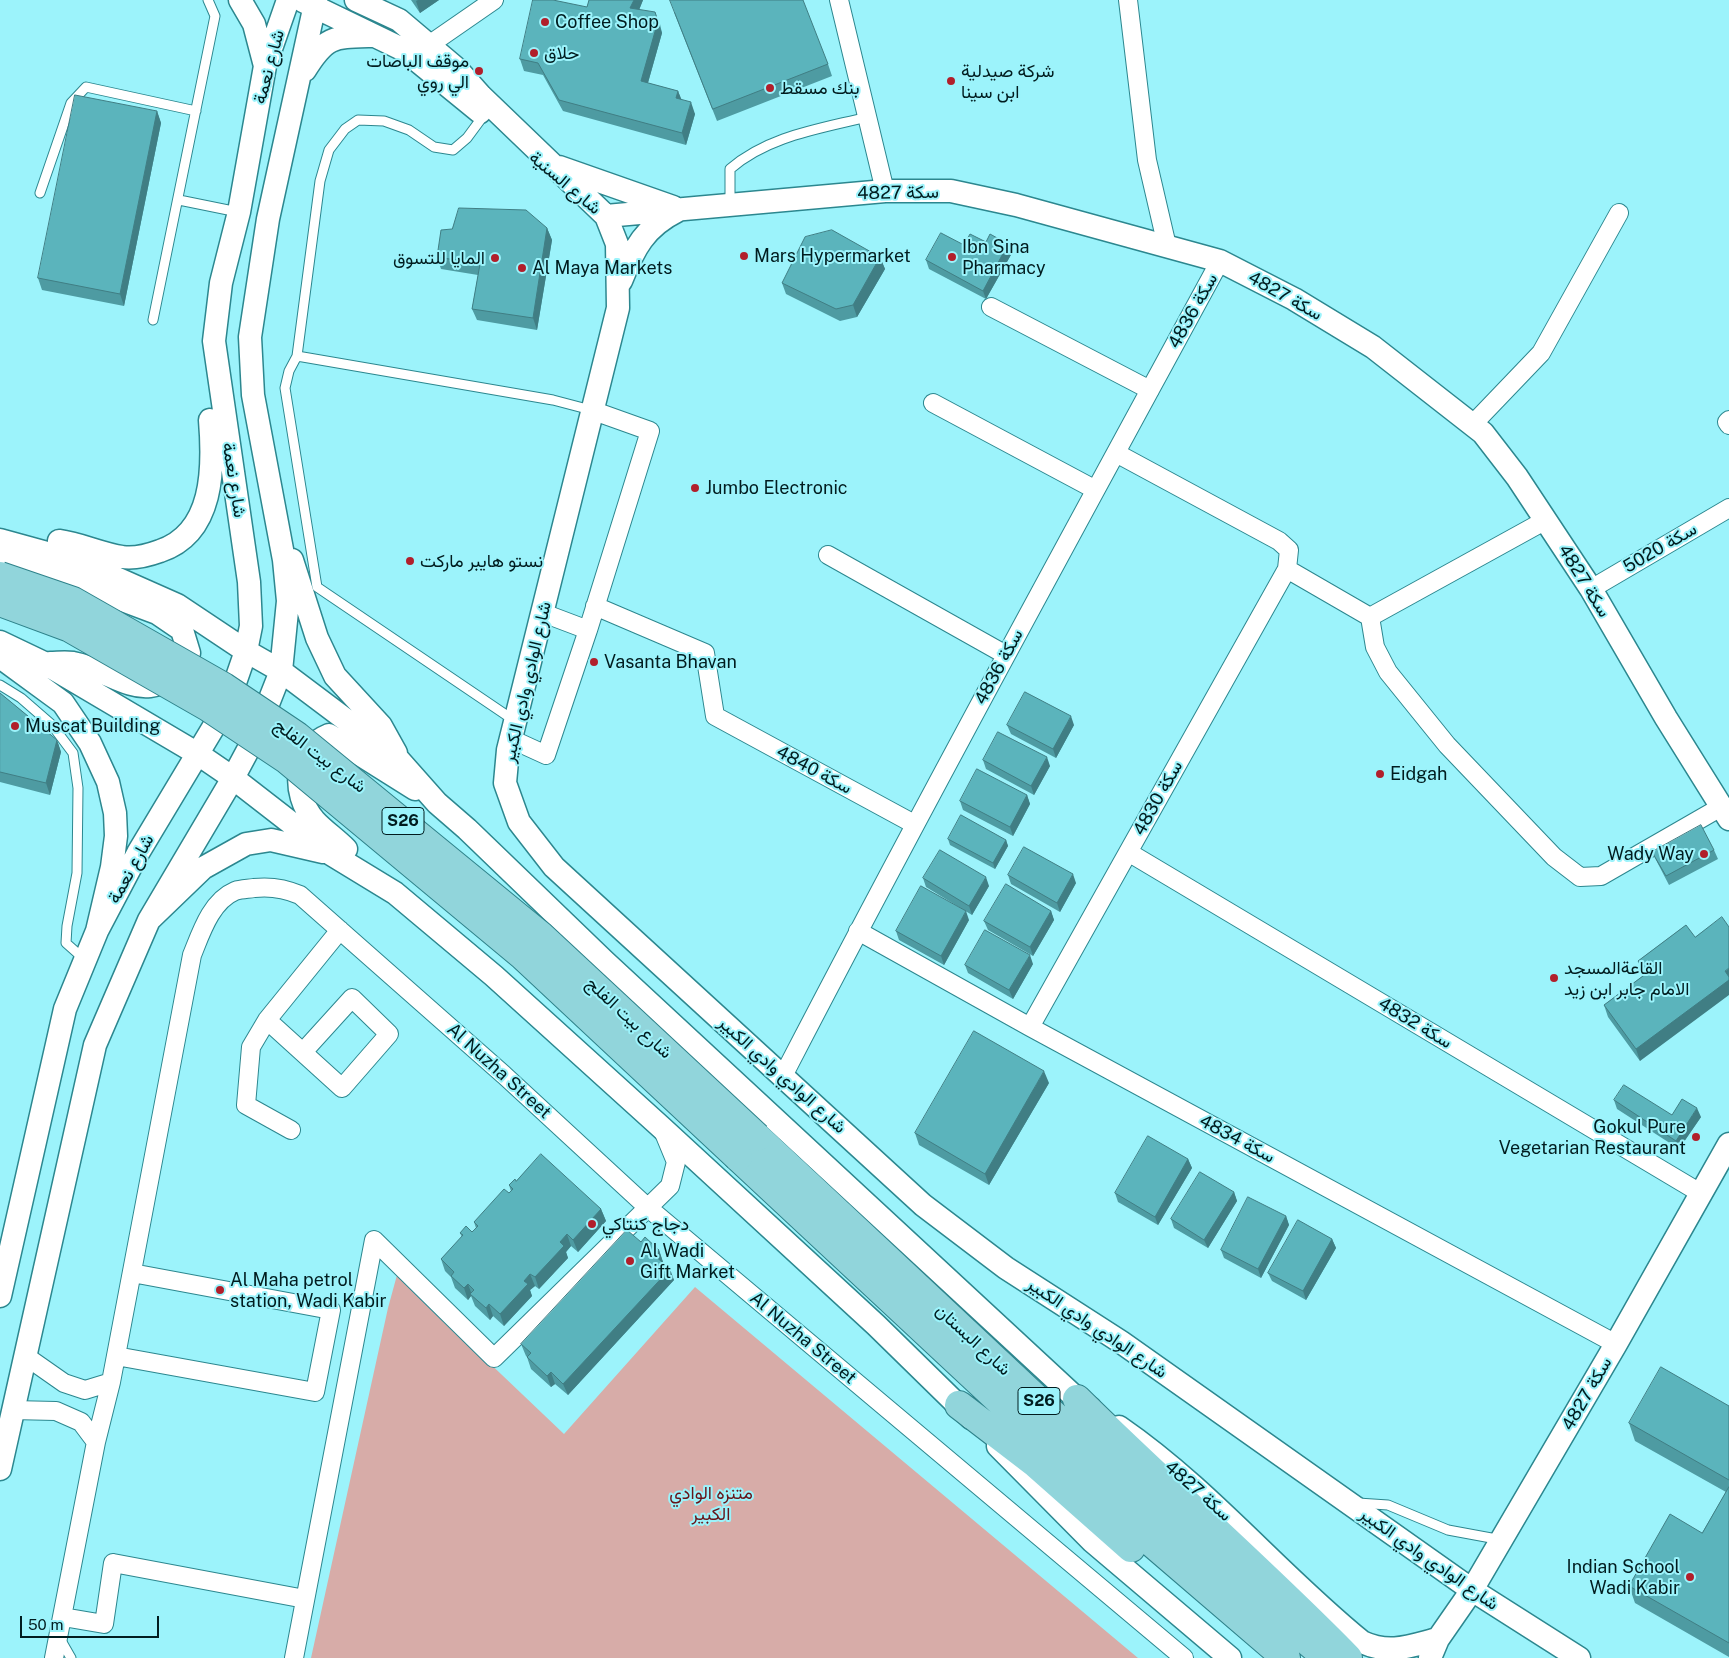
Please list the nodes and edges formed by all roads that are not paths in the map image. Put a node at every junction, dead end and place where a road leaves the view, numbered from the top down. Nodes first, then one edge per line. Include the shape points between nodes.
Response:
1 (208, 0) edge
2 (240, 0) edge
3 (288, 0) edge
4 (356, 0) edge
5 (385, 0) edge
6 (494, 0) edge
7 (839, 0) edge
8 (1128, 0) edge
9 (310, 2) edge
10 (399, 20) junction
11 (378, 36) junction
12 (429, 45) junction
13 (265, 66) junction
14 (300, 78) junction
15 (196, 111) junction
16 (484, 115) junction
17 (867, 116) junction
18 (551, 164) junction
19 (885, 190) junction
20 (40, 193) dead end
21 (179, 200) junction
22 (730, 205) junction
23 (681, 209) junction
24 (239, 212) junction
25 (1619, 213) dead end
26 (606, 216) junction
27 (1166, 246) junction
28 (1220, 261) junction
29 (618, 289) junction
30 (991, 307) dead end
31 (153, 320) dead end
32 (214, 342) junction
33 (297, 356) junction
34 (1150, 390) junction
35 (933, 403) dead end
36 (594, 411) junction
37 (1729, 420) edge
38 (1473, 424) junction
39 (1729, 425) edge
40 (1116, 453) junction
41 (1094, 489) junction
42 (1729, 508) edge
43 (277, 516) junction
44 (1546, 520) junction
45 (3, 546) edge
46 (828, 555) dead end
47 (1287, 569) junction
48 (0, 576) edge
49 (1591, 589) junction
50 (0, 602) edge
51 (595, 606) junction
52 (543, 613) junction
53 (1370, 617) junction
54 (588, 630) junction
55 (0, 642) edge
56 (246, 651) junction
57 (1006, 655) junction
58 (0, 657) edge
59 (44, 663) junction
60 (281, 671) junction
61 (0, 685) edge
62 (513, 730) junction
63 (198, 754) junction
64 (398, 759) junction
65 (233, 778) junction
66 (437, 803) junction
67 (1725, 813) edge
68 (914, 824) junction
69 (1128, 852) junction
70 (331, 854) junction
71 (395, 893) junction
72 (149, 920) junction
73 (340, 930) junction
74 (97, 931) junction
75 (858, 931) junction
76 (84, 959) junction
77 (267, 1020) junction
78 (1030, 1027) junction
79 (303, 1052) junction
80 (783, 1076) junction
81 (662, 1128) junction
82 (291, 1130) dead end
83 (757, 1137) joint
84 (1729, 1144) edge
85 (738, 1157) joint
86 (1702, 1194) junction
87 (646, 1206) junction
88 (132, 1273) junction
89 (0, 1296) edge
90 (1616, 1344) junction
91 (24, 1354) junction
92 (116, 1356) junction
93 (111, 1382) junction
94 (1078, 1399) junction
95 (959, 1405) junction
96 (12, 1410) junction
97 (96, 1442) junction
98 (0, 1469) edge
99 (1348, 1502) junction
100 (1502, 1540) junction
101 (1472, 1590) junction
102 (306, 1598) junction
103 (63, 1617) junction
104 (59, 1636) junction
105 (1434, 1649) edge
106 (54, 1658) edge
107 (72, 1658) edge
108 (294, 1658) edge
109 (1184, 1658) edge
110 (1230, 1658) edge
111 (1264, 1658) edge
112 (1286, 1658) edge
113 (1327, 1658) edge
114 (1348, 1658) edge
115 (1579, 1658) edge

1 - 15 lane via 215,16
2 - 13 street via 254,24
3 - 13 street, شارع نعمة
4 - 10 street, شارع السنية
5 - 10 street
6 - 12 street
7 - 17 street
8 - 27 street via 1147,160
9 - 11 street, شارع السنية
9 - 14 street, شارع نعمة
10 - 12 street, شارع السنية
11 - 14 street via 342,36 319,48
11 - 16 street, شارع السنية via 404,50
12 - 18 street, شارع السنية
13 - 24 street, شارع نعمة
14 - 43 street, شارع نعمة via 268,219 250,337 253,395
15 - 20 lane via 86,87 71,103
15 - 21 lane
16 - 26 street, شارع السنية
16 - 33 lane via 467,138 453,150 434,147 408,130 384,121 358,120 345,129 329,150 320,181
17 - 19 street
17 - 22 lane via 757,148 730,169
18 - 23 street
18 - 26 street, شارع السنية
19 - 22 street, سكة 4827
19 - 27 street, سكة 4827 via 951,191 1016,205
21 - 24 lane
21 - 31 lane
22 - 23 street, سكة 4827
23 - 26 street, سكة 4827
23 - 29 street via 660,220 647,232 636,248
24 - 32 street, شارع نعمة via 221,283
25 - 38 street via 1541,352
26 - 29 street, شارع الوادي وادي الكبير via 616,244
27 - 28 street, سكة 4827
28 - 34 street, سكة 4836
28 - 38 street, سكة 4827 via 1294,299 1373,347
29 - 36 street, شارع الوادي وادي الكبير via 618,308
30 - 34 street
32 - 45 street via 208,396 213,456 205,508 189,536 170,548 124,558 60,541
32 - 56 street, شارع نعمة via 248,582 251,626
33 - 36 lane via 553,400
33 - 62 lane via 288,371 285,388 317,587 479,696
34 - 40 street, سكة 4836
35 - 41 street
36 - 51 street via 650,431
36 - 52 street, شارع الوادي وادي الكبير
37 - 39 street
38 - 44 street, سكة 4827 via 1484,433
40 - 41 street, سكة 4836
40 - 47 street via 1279,541 1289,550
41 - 57 street, سكة 4836
42 - 49 street, سكة 5020
43 - 60 street, شارع نعمة via 288,601
43 - 64 street via 317,638 335,676 381,726
44 - 49 street, سكة 4827
44 - 53 street
45 - 56 street via 80,562 177,605
45 - 59 street via 157,613 182,630 189,653 167,680 141,688 73,663
46 - 57 street
47 - 53 street
47 - 69 street, سكة 4830
48 - 83 main road, شارع بيت الفلج / S26, bridge via 73,601 224,688 298,736 540,935
49 - 67 street, سكة 4827
50 - 85 main road, شارع بيت الفلج / S26, bridge via 78,633 208,707 286,759 523,956
51 - 54 street
51 - 68 street, سكة 4840 via 705,653 715,716
52 - 54 street
52 - 62 street, شارع الوادي وادي الكبير
53 - 67 street via 1375,647 1394,679 1447,745 1554,857 1580,878 1601,876
54 - 62 street via 546,755
55 - 59 street
56 - 60 street
56 - 63 street, شارع نعمة via 228,703
57 - 68 street, سكة 4836
58 - 74 street via 63,703 90,743 108,782 116,836
59 - 63 street
60 - 64 street
60 - 65 street, شارع نعمة via 255,737
61 - 76 lane via 52,725 73,753 78,788 78,873 66,926 66,943
62 - 80 street, شارع الوادي وادي الكبير via 505,783 519,822 554,867
63 - 65 street
63 - 74 street, شارع نعمة via 138,853
64 - 66 street
65 - 70 street
65 - 72 street, شارع نعمة
66 - 71 street via 329,735 317,739 302,758 298,777 303,801 313,819
66 - 94 street, سكة 4827
68 - 75 street, سكة 4836
69 - 78 street, سكة 4830
69 - 86 street, سكة 4832
70 - 71 street
70 - 72 street via 271,840 246,844 203,868
71 - 81 street via 494,976
72 - 91 street, شارع نعمة via 95,1045
73 - 77 street
73 - 87 street, Al Nuzha Street
73 - 88 street, Al Nuzha Street via 300,895 286,888 266,886 235,891 222,900 204,923 192,955
74 - 76 street
75 - 78 street, سكة 4834
75 - 80 street, سكة 4836
76 - 89 street via 65,1009 53,1055
77 - 79 street
77 - 82 street via 251,1047 246,1105
78 - 90 street, سكة 4834
79 - 79 street via 342,1088 389,1034 352,998
80 - 99 street, شارع الوادي وادي الكبير via 923,1205 1006,1268 1121,1342
81 - 87 street via 676,1162 670,1186
81 - 95 street
83 - 113 main road, شارع البستان / S26 via 1168,1522
84 - 86 street, سكة 4827
85 - 112 main road, شارع البستان / S26 via 1152,1542
86 - 90 street, سكة 4827
87 - 102 street via 494,1358 374,1240
87 - 109 street, Al Nuzha Street
88 - 92 street
88 - 92 street via 331,1310 314,1392
90 - 100 street, سكة 4827
91 - 93 street via 64,1384 85,1390
91 - 96 street, شارع نعمة
92 - 93 street
93 - 97 street
94 - 105 street, سكة 4827 via 1149,1448 1244,1531 1362,1642 1378,1649
94 - 114 main road
95 - 110 street via 1092,1541
95 - 111 main road via 1036,1464 1217,1624
96 - 97 street via 56,1411 81,1422
96 - 98 street, شارع نعمة
97 - 103 street
99 - 100 lane via 1388,1505 1448,1530
99 - 101 street, شارع الوادي وادي الكبير
100 - 101 street, سكة 4827
101 - 105 street, سكة 4827
101 - 115 street, شارع الوادي وادي الكبير
102 - 103 street via 114,1563 104,1624
102 - 108 street
103 - 104 street
104 - 106 street
104 - 107 lane

